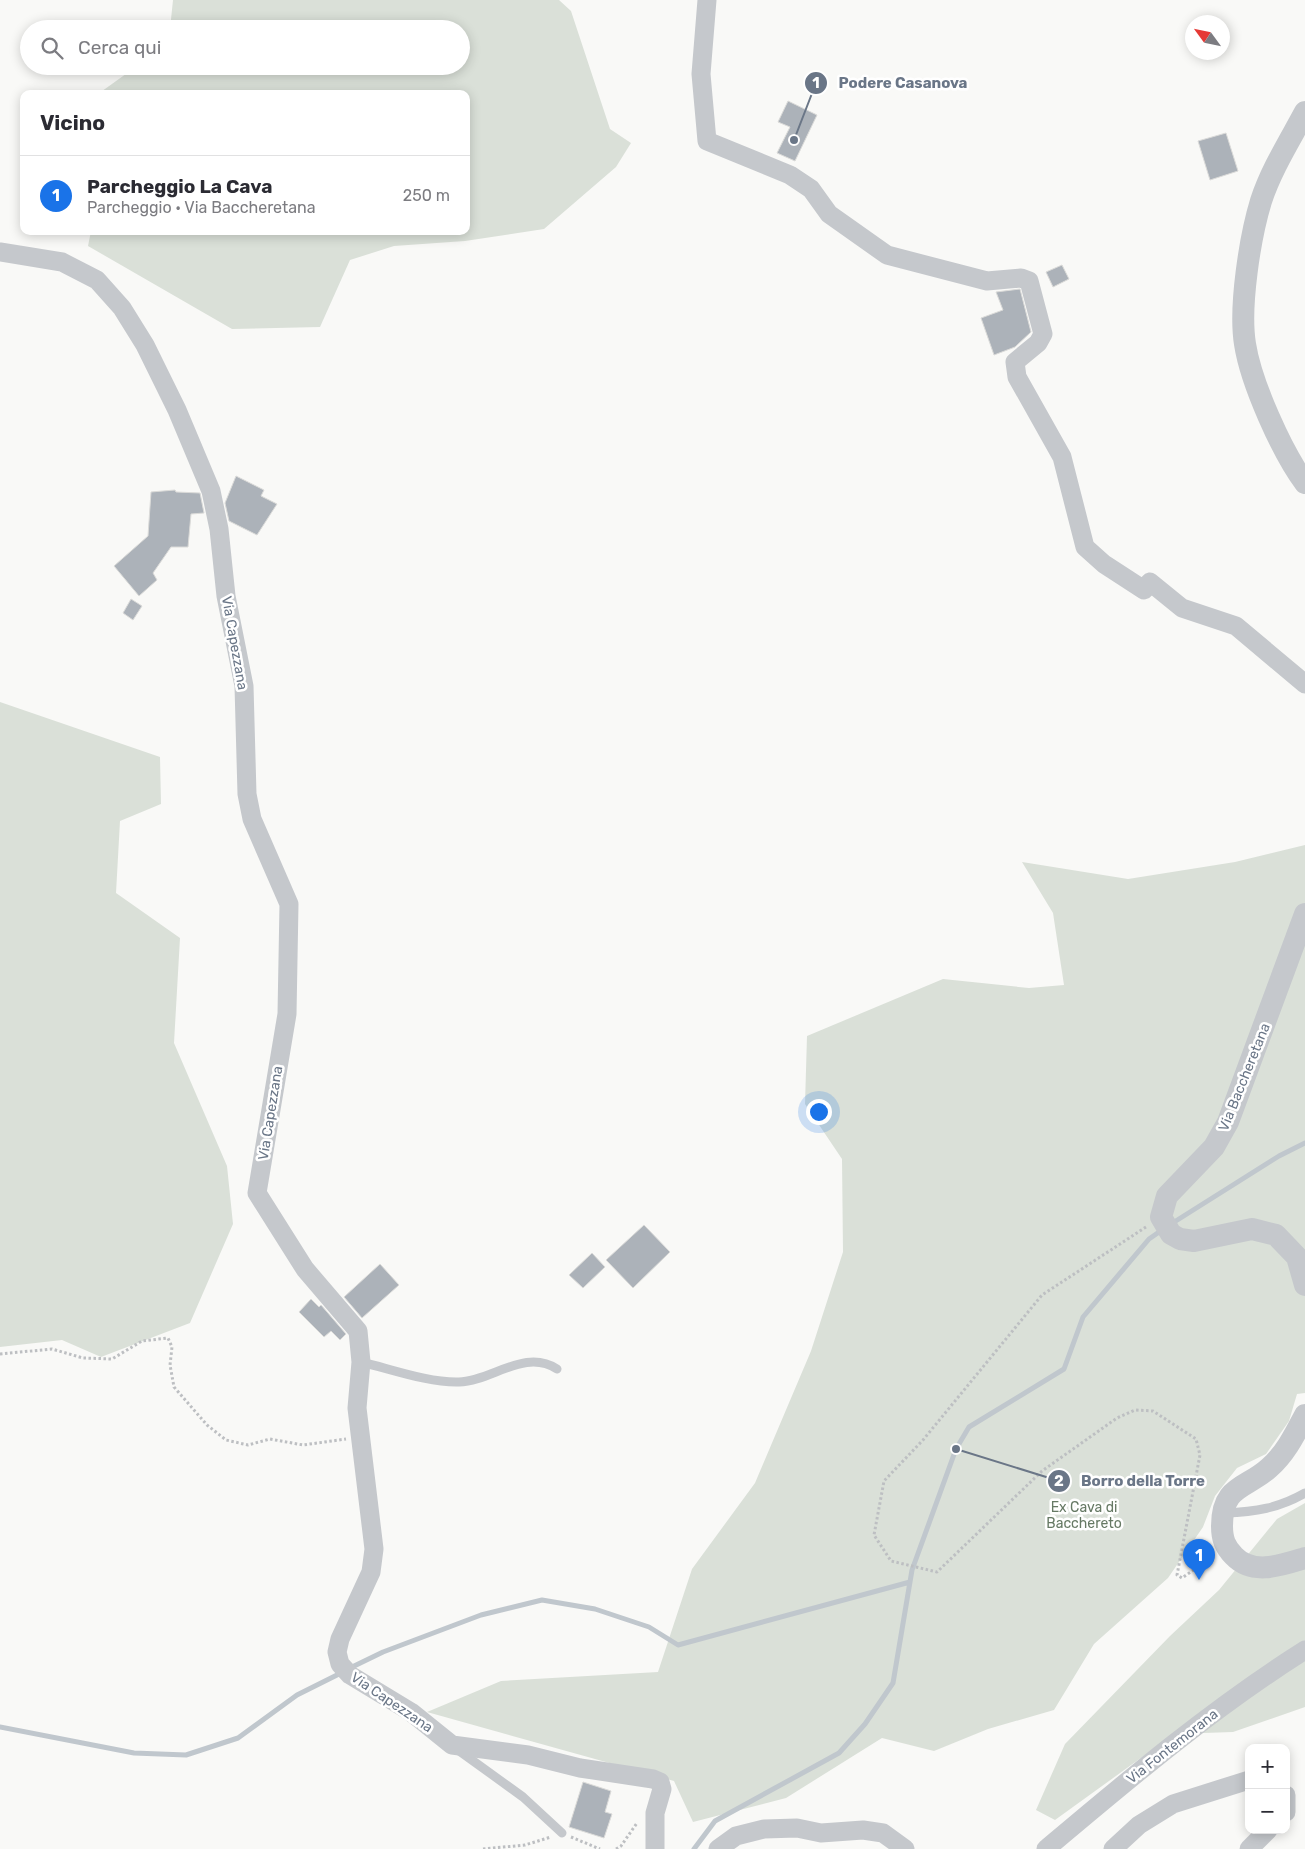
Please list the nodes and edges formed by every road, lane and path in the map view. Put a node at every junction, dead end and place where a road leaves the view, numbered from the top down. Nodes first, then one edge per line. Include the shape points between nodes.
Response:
1 (707, 0) edge
2 (1305, 112) edge
3 (0, 252) edge
4 (1305, 483) edge
5 (1305, 684) edge
6 (1305, 914) edge
7 (1166, 1225) junction
8 (1305, 1286) edge
9 (0, 1354) edge
10 (361, 1362) junction
11 (557, 1369) dead end
12 (1305, 1415) edge
13 (360, 1438) junction
14 (1305, 1493) edge
15 (1222, 1513) junction
16 (1225, 1547) junction
17 (1305, 1558) edge
18 (1305, 1650) edge
19 (452, 1745) junction
20 (1245, 1781) edge
21 (655, 1813) junction
22 (562, 1833) junction
23 (1264, 1834) edge
24 (483, 1849) edge
25 (600, 1849) edge
26 (616, 1849) edge
27 (655, 1849) edge
28 (718, 1849) edge
29 (905, 1849) edge
30 (1046, 1849) edge
31 (1113, 1849) edge
32 (1249, 1849) edge

1 - 5 street via 701,74 707,140 790,175 811,189 829,214 887,255 987,282 1021,278 1029,281 1043,334 1038,343 1015,362 1017,377 1062,457 1085,547 1104,564 1144,590 1150,582 1182,608 1236,626
2 - 4 street via 1261,201 1249,260 1244,316 1245,345 1253,373 1283,449
3 - 10 street, Via Capezzana via 62,262 98,280 122,308 145,345 211,491 219,529 226,596 244,686 252,819 289,904 287,1014 256,1193 305,1269 358,1331
6 - 7 street, Via Baccheretana via 1228,1122 1214,1147 1167,1196
7 - 8 street via 1180,1239 1194,1241 1252,1229 1276,1235 1297,1257
7 - 16 path via 1042,1295 923,1440 884,1481 874,1535 891,1561 937,1572 1042,1471 1117,1418 1135,1410 1154,1411 1196,1439 1200,1455 1176,1575 1182,1578
9 - 13 path via 52,1349 83,1358 112,1359 142,1341 168,1338 172,1347 170,1364 174,1387 207,1425 226,1440 248,1445 270,1440 302,1445
10 - 11 lane via 426,1378 460,1382 535,1360
10 - 13 street, Via Capezzana via 357,1408
12 - 15 street via 1287,1448 1268,1469 1230,1496
13 - 19 street, Via Capezzana via 374,1549 371,1572 340,1639 337,1652 340,1664 350,1675 411,1712
14 - 15 lane via 1268,1509
15 - 16 street
16 - 17 street via 1238,1561 1256,1568
18 - 30 street, Via Fontemorana via 1255,1682 1115,1790
19 - 21 street via 528,1755 580,1768 653,1779 660,1782 662,1789
19 - 22 lane via 523,1797
20 - 31 street via 1172,1804 1139,1825
21 - 26 path via 644,1817
21 - 27 street
22 - 24 path via 525,1846
22 - 25 path
23 - 32 street
28 - 29 street via 736,1836 764,1829 797,1828 821,1833 883,1832

